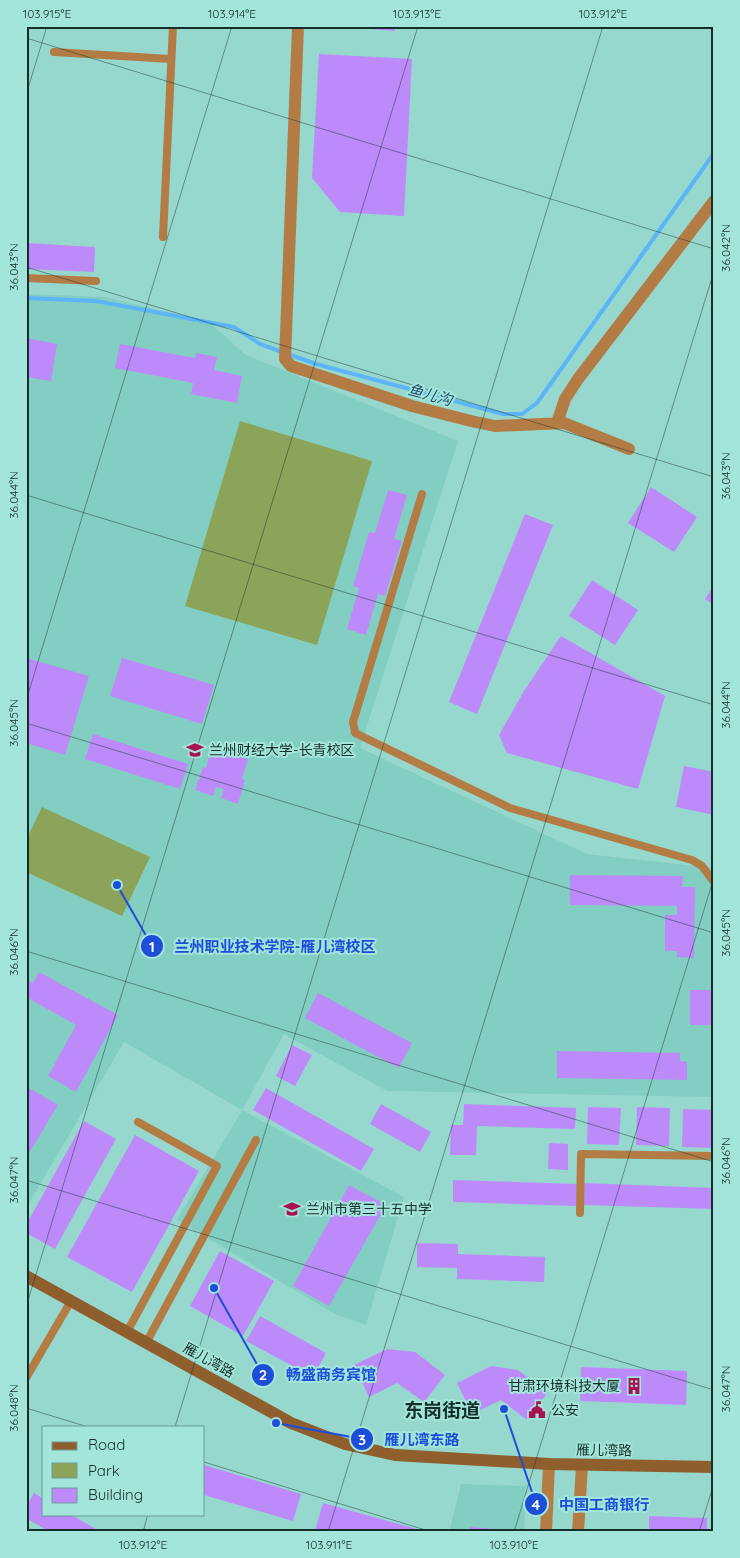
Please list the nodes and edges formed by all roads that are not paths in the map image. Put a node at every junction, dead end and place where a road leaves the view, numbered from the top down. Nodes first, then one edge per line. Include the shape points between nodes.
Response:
1 (173, 26) edge
2 (298, 26) edge
3 (54, 52) dead end
4 (171, 59) junction
5 (714, 201) edge
6 (163, 238) dead end
7 (26, 278) edge
8 (96, 281) dead end
9 (557, 423) junction
10 (629, 449) dead end
11 (422, 494) dead end
12 (714, 882) edge
13 (138, 1122) dead end
14 (256, 1140) dead end
15 (714, 1156) edge
16 (580, 1214) dead end
17 (26, 1276) edge
18 (71, 1301) junction
19 (127, 1332) junction
20 (146, 1343) junction
21 (26, 1378) edge
22 (549, 1464) junction
23 (582, 1465) junction
24 (714, 1467) edge
25 (546, 1532) edge
26 (578, 1532) edge

1 - 4 lane
2 - 9 street via 285,358 291,366 412,406 470,421 495,426
3 - 4 lane
4 - 6 lane
5 - 9 street via 578,379 565,399
7 - 8 lane
9 - 10 street
11 - 12 lane via 354,722 355,733 510,808 692,860 702,866
13 - 19 lane via 217,1166
14 - 20 lane
15 - 16 lane via 581,1154
17 - 18 main road, 雁儿湾路
18 - 19 main road, 雁儿湾路
18 - 21 lane
19 - 20 main road, 雁儿湾路
20 - 22 main road, 雁儿湾路 via 291,1423 344,1444 395,1455
22 - 23 main road, 雁儿湾路
22 - 25 street
23 - 24 main road, 雁儿湾路
23 - 26 street

